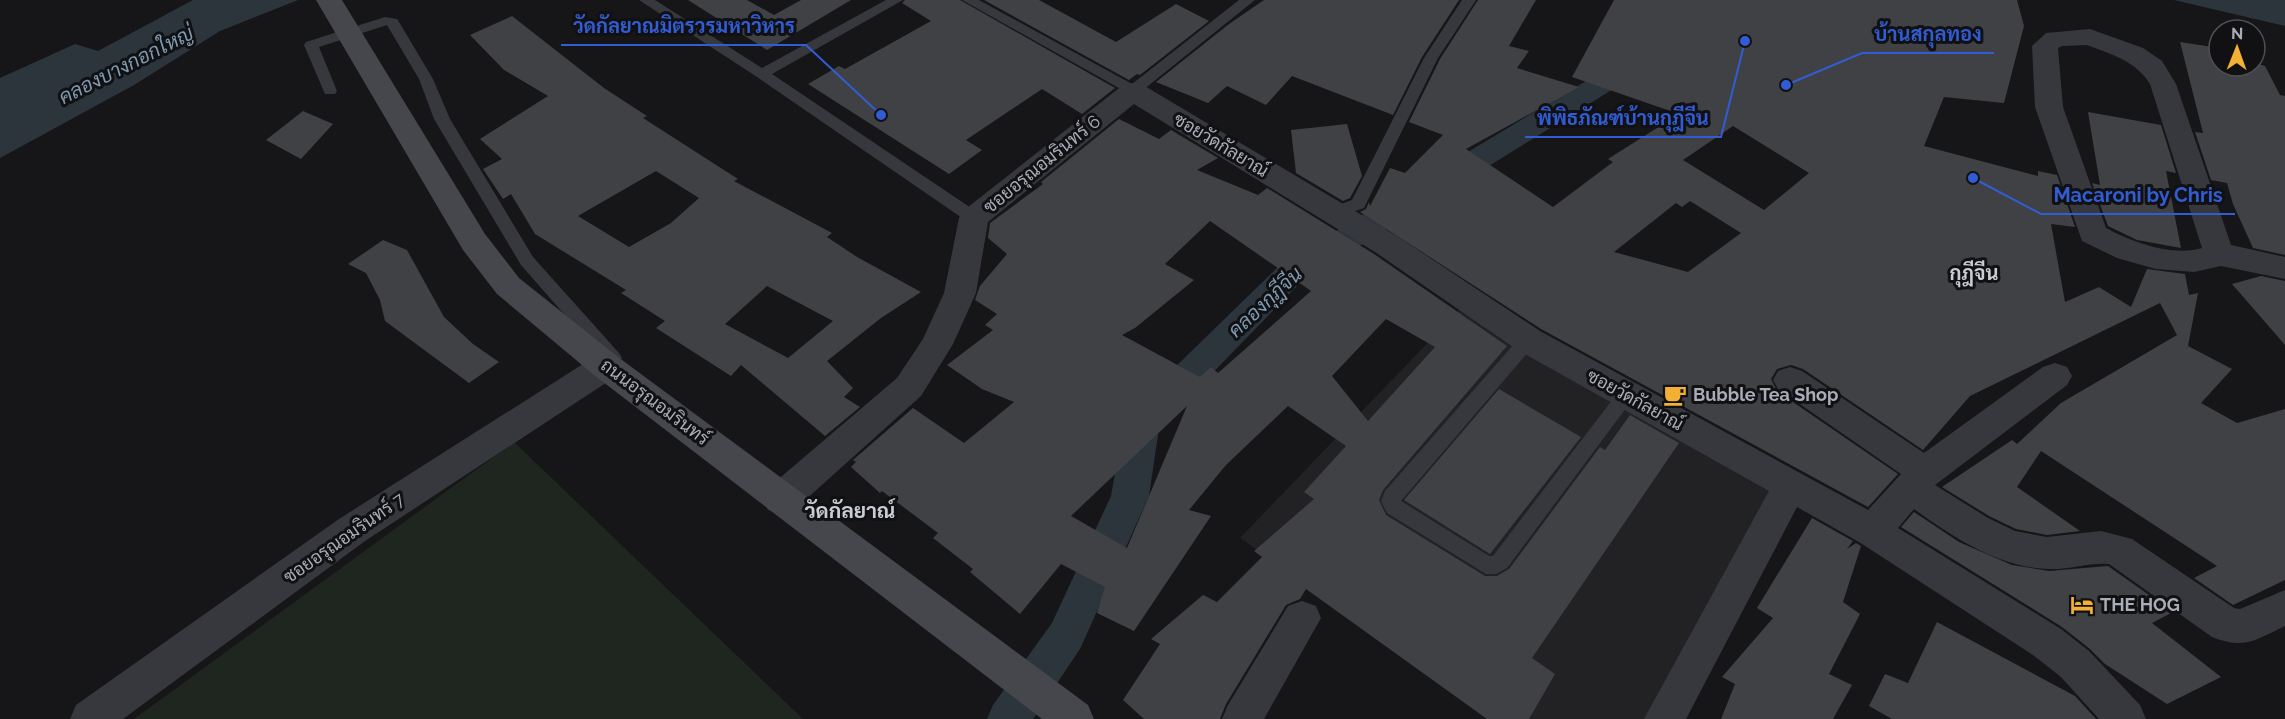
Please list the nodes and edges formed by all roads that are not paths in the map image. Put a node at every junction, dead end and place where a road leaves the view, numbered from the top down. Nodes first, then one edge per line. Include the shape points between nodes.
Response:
1 (329, 0) edge
2 (646, 0) edge
3 (896, 0) edge
4 (969, 0) edge
5 (1248, 0) edge
6 (1469, 0) edge
7 (762, 74) junction
8 (330, 91) dead end
9 (1133, 92) junction
10 (1337, 215) junction
11 (974, 218) junction
12 (2219, 254) junction
13 (2285, 268) edge
14 (1528, 339) junction
15 (606, 366) junction
16 (2055, 376) dead end
17 (1790, 380) dead end
18 (644, 393) junction
19 (1626, 396) junction
20 (1918, 479) junction
21 (1790, 487) junction
22 (781, 499) junction
23 (1872, 531) junction
24 (2285, 607) edge
25 (1302, 618) dead end
26 (90, 719) edge
27 (1074, 719) edge
28 (1242, 719) edge
29 (1664, 719) edge
30 (2126, 719) edge

1 - 15 main road, ถนนอรุณอมรินทร์ via 474,242 508,286
2 - 7 lane
3 - 7 lane
4 - 9 lane
5 - 9 lane
6 - 10 lane via 1431,58 1358,204
7 - 11 lane
8 - 18 lane via 311,45 392,22 426,79 442,119 527,261
9 - 10 street, ซอยวัดกัลยาณ์
9 - 11 street, ซอยอรุณอมรินทร์ 6
10 - 14 street, ซอยวัดกัลยาณ์
11 - 22 street, ซอยอรุณอมรินทร์ 6 via 960,293 937,344 909,387
12 - 12 street via 2192,261 2172,260 2128,249 2093,234 2049,107 2045,46 2055,38 2090,37 2134,54 2153,67 2163,84
12 - 13 street
14 - 19 street, ซอยวัดกัลยาณ์
14 - 19 lane via 1391,501 1394,507 1486,565 1500,562
15 - 18 main road, ถนนอรุณอมรินทร์
15 - 26 street, ซอยอรุณอมรินทร์ 7 via 352,530
16 - 20 street
17 - 20 street
18 - 22 main road, ถนนอรุณอมรินทร์
19 - 21 street, ซอยวัดกัลยาณ์
20 - 23 street
20 - 24 street via 1957,520 2019,548 2065,553 2098,545 2119,550 2226,625 2242,627
21 - 23 street, ซอยวัดกัลยาณ์
21 - 29 street
22 - 27 main road, ถนนอรุณอมรินทร์
23 - 30 street, ซอยวัดกัลยาณ์ via 2047,642 2075,664
25 - 28 street

